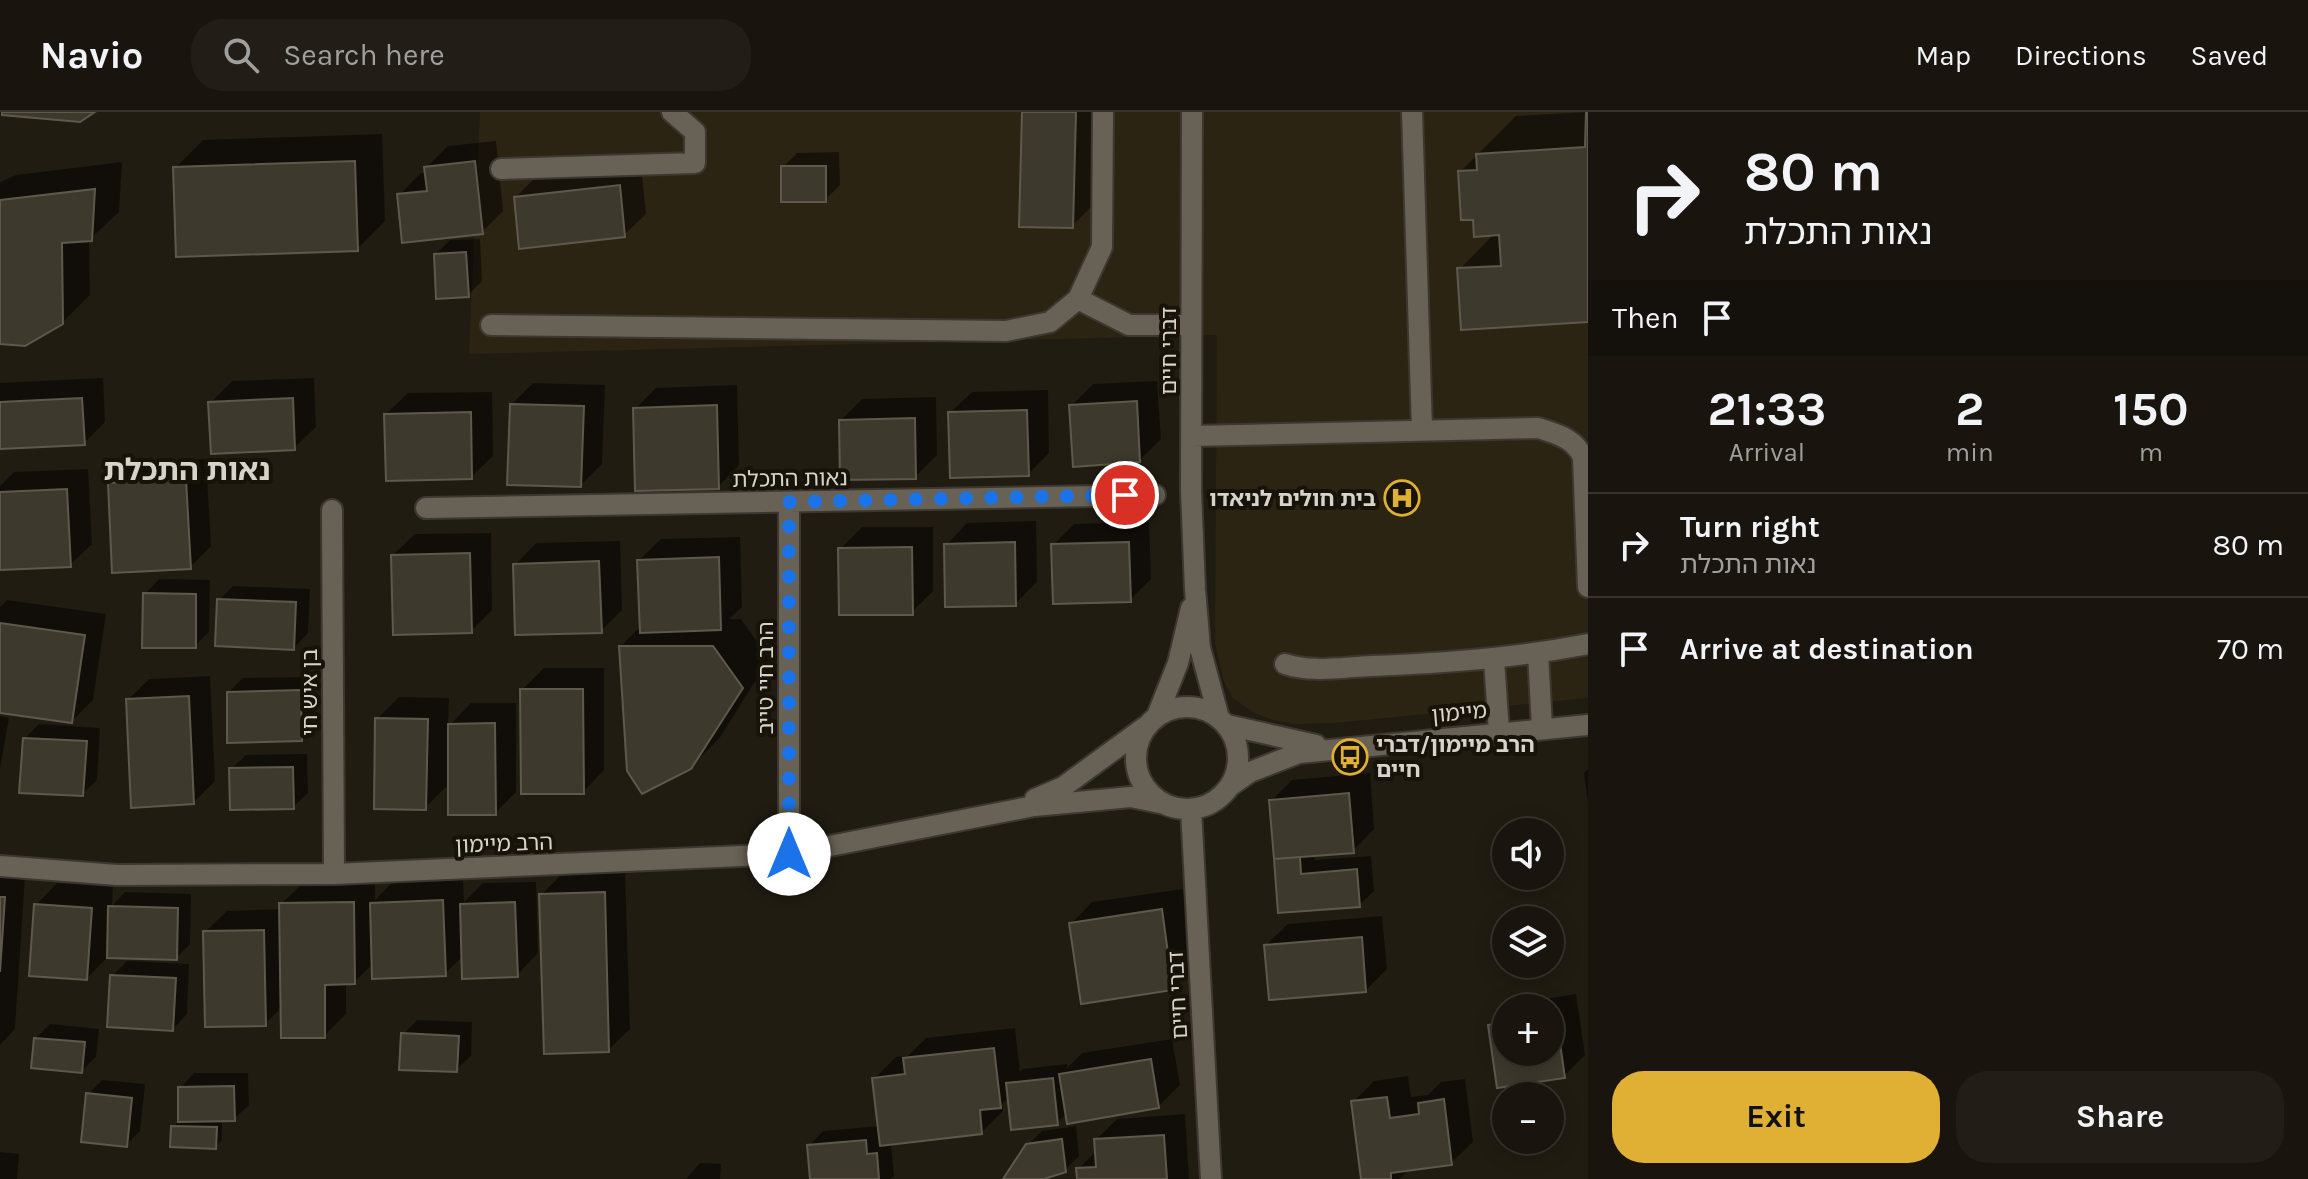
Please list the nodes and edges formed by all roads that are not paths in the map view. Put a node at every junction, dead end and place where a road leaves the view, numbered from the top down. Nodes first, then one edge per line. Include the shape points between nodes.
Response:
1 (672, 112) edge
2 (1103, 112) edge
3 (1192, 112) edge
4 (1412, 112) edge
5 (501, 169) dead end
6 (1078, 299) junction
7 (491, 325) dead end
8 (1191, 325) junction
9 (1422, 430) junction
10 (1192, 436) junction
11 (1155, 495) dead end
12 (789, 502) junction
13 (426, 508) dead end
14 (332, 510) dead end
15 (1588, 587) edge
16 (1195, 589) junction
17 (1588, 644) edge
18 (1538, 653) junction
19 (1494, 660) junction
20 (1285, 664) dead end
21 (1152, 720) junction
22 (1223, 722) junction
23 (1588, 725) edge
24 (1542, 728) junction
25 (1499, 732) junction
26 (1336, 748) junction
27 (1230, 786) junction
28 (1165, 804) junction
29 (1191, 809) junction
30 (1005, 812) junction
31 (789, 854) junction
32 (0, 866) edge
33 (334, 874) junction
34 (1211, 1179) edge

1 - 5 street via 695,132 695,163
2 - 6 street via 1102,247
3 - 8 street, דברי חיים
4 - 9 street
6 - 7 street via 1050,322 1006,331
6 - 8 street via 1129,325
8 - 10 street, דברי חיים
9 - 10 street
9 - 15 street via 1538,428 1578,447 1585,473
10 - 16 street, דברי חיים
11 - 12 street, נאות התכלת
12 - 13 street, נאות התכלת
12 - 31 street, הרב חיי טייב
14 - 33 street, בן איש חי
16 - 21 street, דברי חיים via 1178,663
16 - 22 street, דברי חיים via 1200,648
17 - 18 street
18 - 19 street
18 - 24 street
19 - 20 street via 1309,669
19 - 25 street
21 - 22 street via 1182,707 1208,711
21 - 28 street via 1139,738 1137,769 1142,783
21 - 30 street, הרב מיימון via 1063,787
22 - 26 street
22 - 27 street via 1238,755
23 - 24 street, מיימון
24 - 25 street, מיימון
25 - 26 street, מיימון
26 - 27 street via 1270,762
27 - 29 street via 1220,797
28 - 29 street
28 - 30 street, הרב מיימון via 1109,798
29 - 34 street, דברי חיים
30 - 31 street, הרב מיימון
31 - 33 street, הרב מיימון
32 - 33 street, הרב מיימון via 117,875

